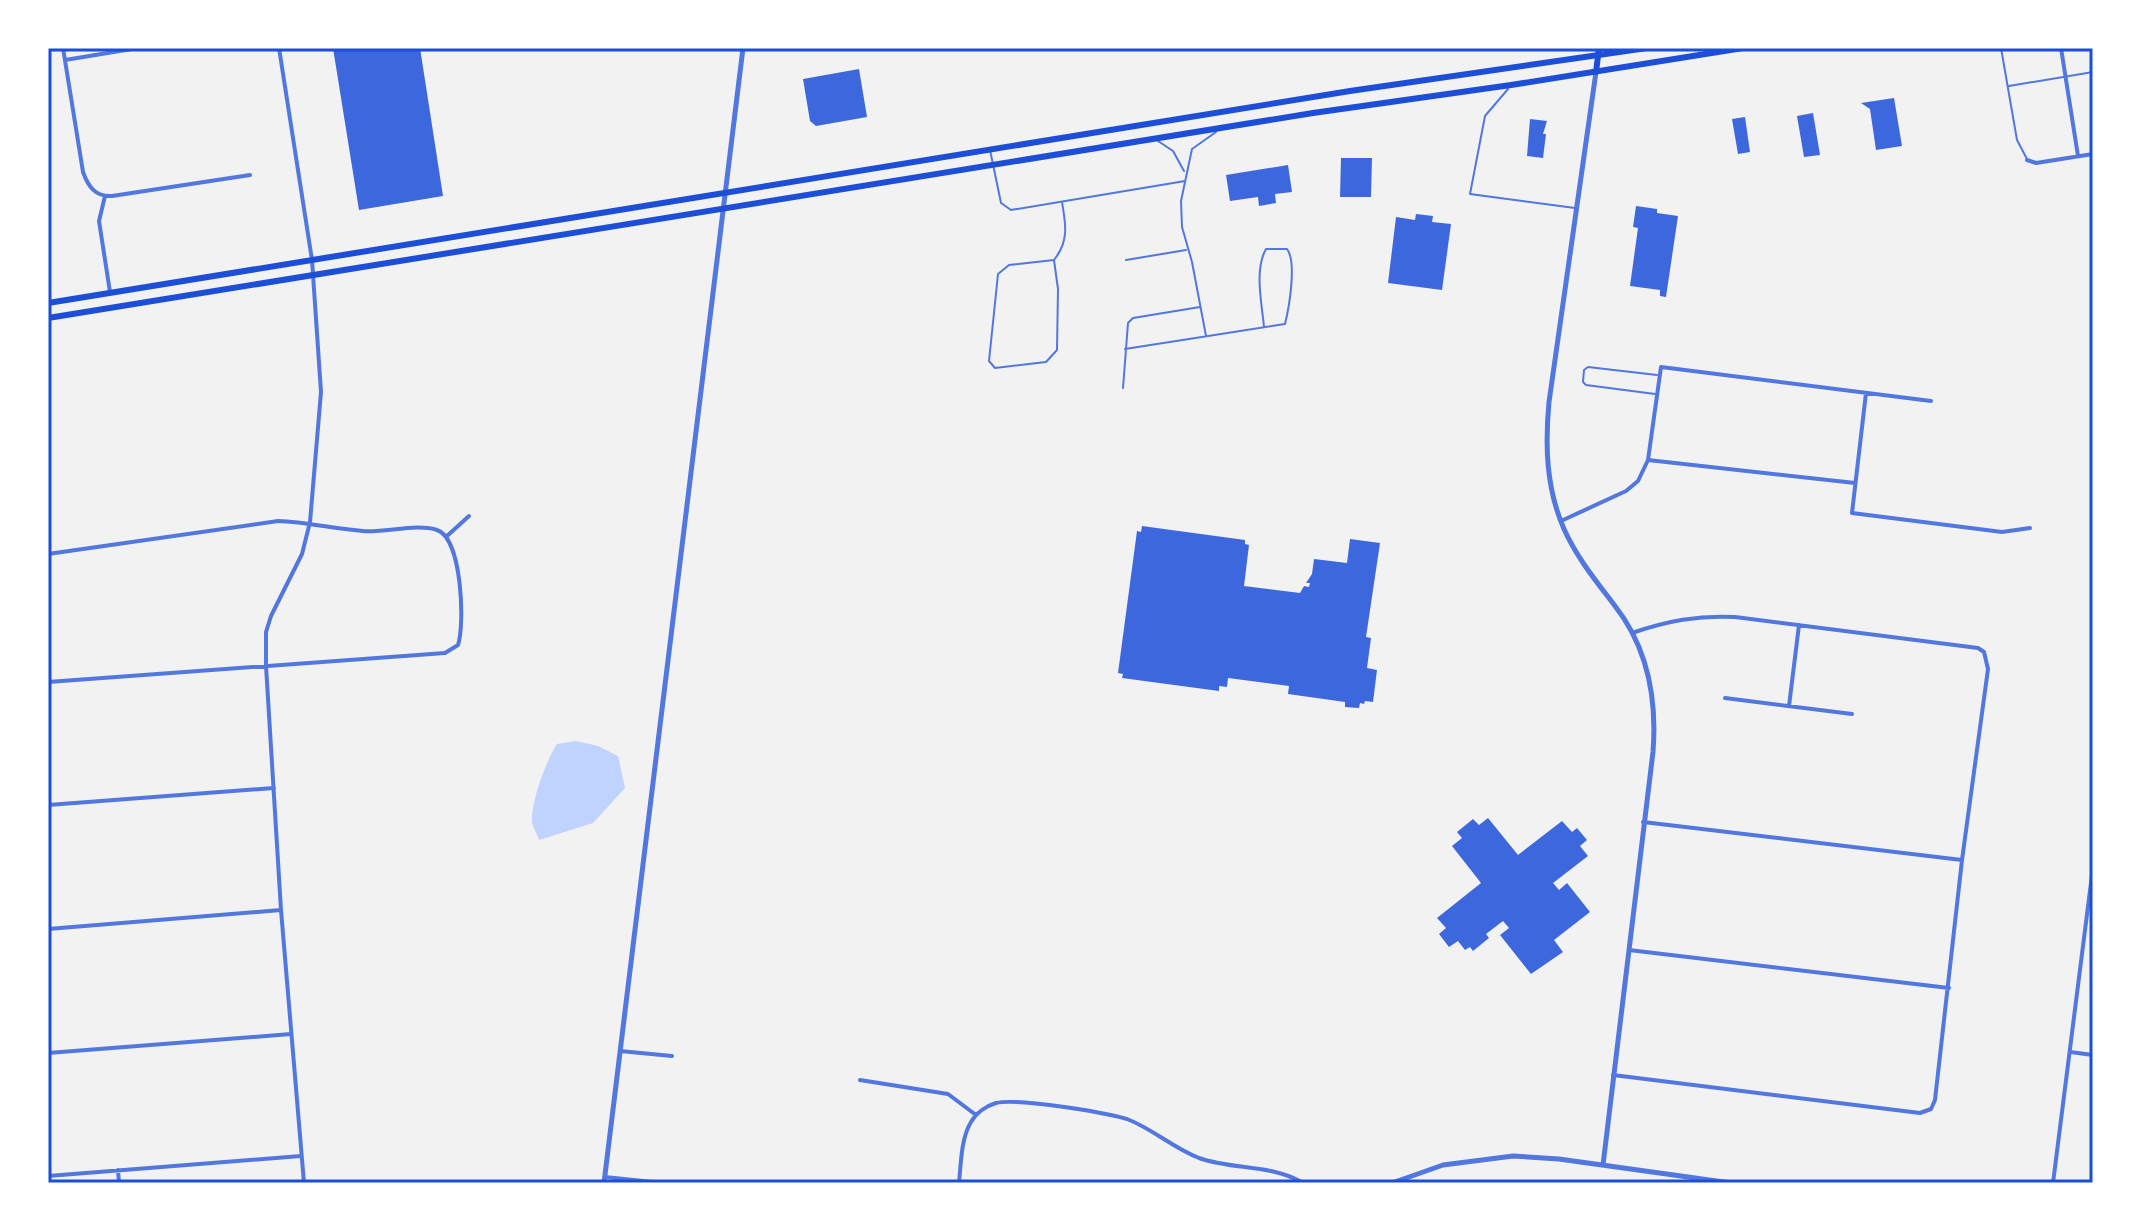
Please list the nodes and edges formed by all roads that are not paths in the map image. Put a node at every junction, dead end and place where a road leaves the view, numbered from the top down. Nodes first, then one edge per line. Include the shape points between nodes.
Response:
1 (63, 48) edge
2 (138, 48) edge
3 (279, 48) edge
4 (743, 48) edge
5 (1647, 48) edge
6 (1743, 48) edge
7 (2001, 48) edge
8 (2061, 48) edge
9 (1598, 52) edge
10 (65, 60) junction
11 (1596, 72) junction
12 (2093, 72) edge
13 (2065, 76) junction
14 (1511, 85) junction
15 (2008, 86) junction
16 (1223, 127) junction
17 (1153, 138) junction
18 (990, 150) junction
19 (2093, 154) edge
20 (2078, 156) junction
21 (2027, 160) joint
22 (993, 165) junction
23 (1185, 174) junction
24 (250, 175) dead end
25 (1185, 181) junction
26 (727, 193) junction
27 (105, 196) junction
28 (1062, 202) junction
29 (1576, 208) junction
30 (724, 209) junction
31 (1187, 250) junction
32 (312, 260) junction
33 (1054, 260) junction
34 (1126, 260) dead end
35 (314, 276) junction
36 (111, 294) junction
37 (48, 303) edge
38 (1201, 307) junction
39 (48, 318) edge
40 (1264, 327) junction
41 (1206, 336) junction
42 (1125, 349) junction
43 (1657, 375) junction
44 (1123, 388) dead end
45 (1866, 393) junction
46 (1655, 394) junction
47 (1931, 401) dead end
48 (1648, 460) junction
49 (1855, 483) junction
50 (469, 516) dead end
51 (1561, 521) junction
52 (310, 522) junction
53 (2030, 528) dead end
54 (447, 536) junction
55 (48, 554) edge
56 (1799, 625) junction
57 (1632, 633) junction
58 (266, 666) junction
59 (48, 682) edge
60 (1725, 698) dead end
61 (1789, 706) junction
62 (1852, 714) dead end
63 (274, 788) junction
64 (48, 805) edge
65 (1643, 822) junction
66 (1962, 860) junction
67 (2093, 867) edge
68 (2091, 902) edge
69 (281, 910) junction
70 (48, 929) edge
71 (1627, 950) junction
72 (1949, 988) junction
73 (291, 1034) junction
74 (620, 1051) junction
75 (2070, 1052) junction
76 (48, 1053) edge
77 (2093, 1055) edge
78 (672, 1056) dead end
79 (1613, 1075) junction
80 (860, 1080) dead end
81 (976, 1115) junction
82 (301, 1156) junction
83 (1603, 1165) junction
84 (118, 1170) junction
85 (48, 1176) edge
86 (605, 1180) edge
87 (119, 1183) edge
88 (304, 1183) edge
89 (662, 1183) edge
90 (959, 1183) edge
91 (1303, 1183) edge
92 (1392, 1183) edge
93 (1731, 1183) edge
94 (2053, 1183) edge

1 - 10 street
2 - 10 street
3 - 32 street
4 - 26 street
5 - 9 main road
6 - 11 main road
7 - 15 lane
8 - 13 street
9 - 11 main road
9 - 18 main road
10 - 27 street via 83,172 96,193
11 - 14 main road
11 - 29 street
12 - 13 lane
13 - 15 lane
13 - 20 street
14 - 16 main road
14 - 29 lane via 1485,116 1470,194
15 - 21 lane via 2017,140
16 - 17 main road
16 - 23 lane via 1192,149
17 - 22 main road
17 - 23 lane via 1173,151
18 - 22 lane
18 - 26 main road
19 - 20 street
20 - 21 street
22 - 28 lane via 1005,207
22 - 30 main road
23 - 25 lane
24 - 27 street
25 - 28 lane
25 - 31 lane via 1181,201
26 - 30 street
26 - 32 main road
27 - 36 street via 99,221
28 - 33 lane via 1067,233
29 - 51 street via 1546,436 1548,472
30 - 35 main road
30 - 74 street
31 - 34 lane
31 - 38 lane
32 - 35 street
32 - 36 main road
33 - 33 lane via 1057,350 1046,362 995,368 989,361 998,274 1009,265
35 - 39 main road
35 - 52 street via 321,392
36 - 37 main road
38 - 41 lane
38 - 42 lane via 1133,318
40 - 40 lane via 1285,324 1290,307 1287,249 1266,249 1263,255
40 - 41 lane
41 - 42 lane
42 - 44 lane
43 - 45 street via 1664,366
43 - 46 street
43 - 46 lane via 1584,370 1586,385
45 - 47 street
45 - 49 street
46 - 48 street
48 - 49 street
48 - 51 street via 1626,491
49 - 53 street via 1852,513 2002,532
50 - 54 street
51 - 57 street via 1583,565
52 - 54 street via 364,531 436,529
52 - 55 street via 278,521
52 - 58 street via 302,554 266,632
54 - 58 street via 456,561 458,645 445,653
56 - 57 street via 1707,616
56 - 61 street
56 - 66 street via 1984,652 1988,669
57 - 65 street via 1650,680 1655,714
58 - 59 street
58 - 63 street
60 - 61 street
61 - 62 street
63 - 64 street
63 - 69 street
65 - 66 street
65 - 71 street
66 - 72 street
67 - 68 street
68 - 75 street
69 - 70 street
69 - 73 street
71 - 72 street
71 - 79 street
72 - 79 street via 1935,1100 1931,1109 1920,1113
73 - 76 street
73 - 82 street
74 - 78 street
74 - 86 street
75 - 77 street
75 - 94 street
79 - 83 street
80 - 81 street via 948,1094
81 - 90 street via 967,1130
81 - 91 street via 1002,1102 1112,1115 1142,1124 1199,1158 1275,1171
82 - 84 street
82 - 88 street
83 - 92 street via 1501,1157 1443,1165
83 - 93 street
84 - 85 street
84 - 87 street
86 - 89 street

